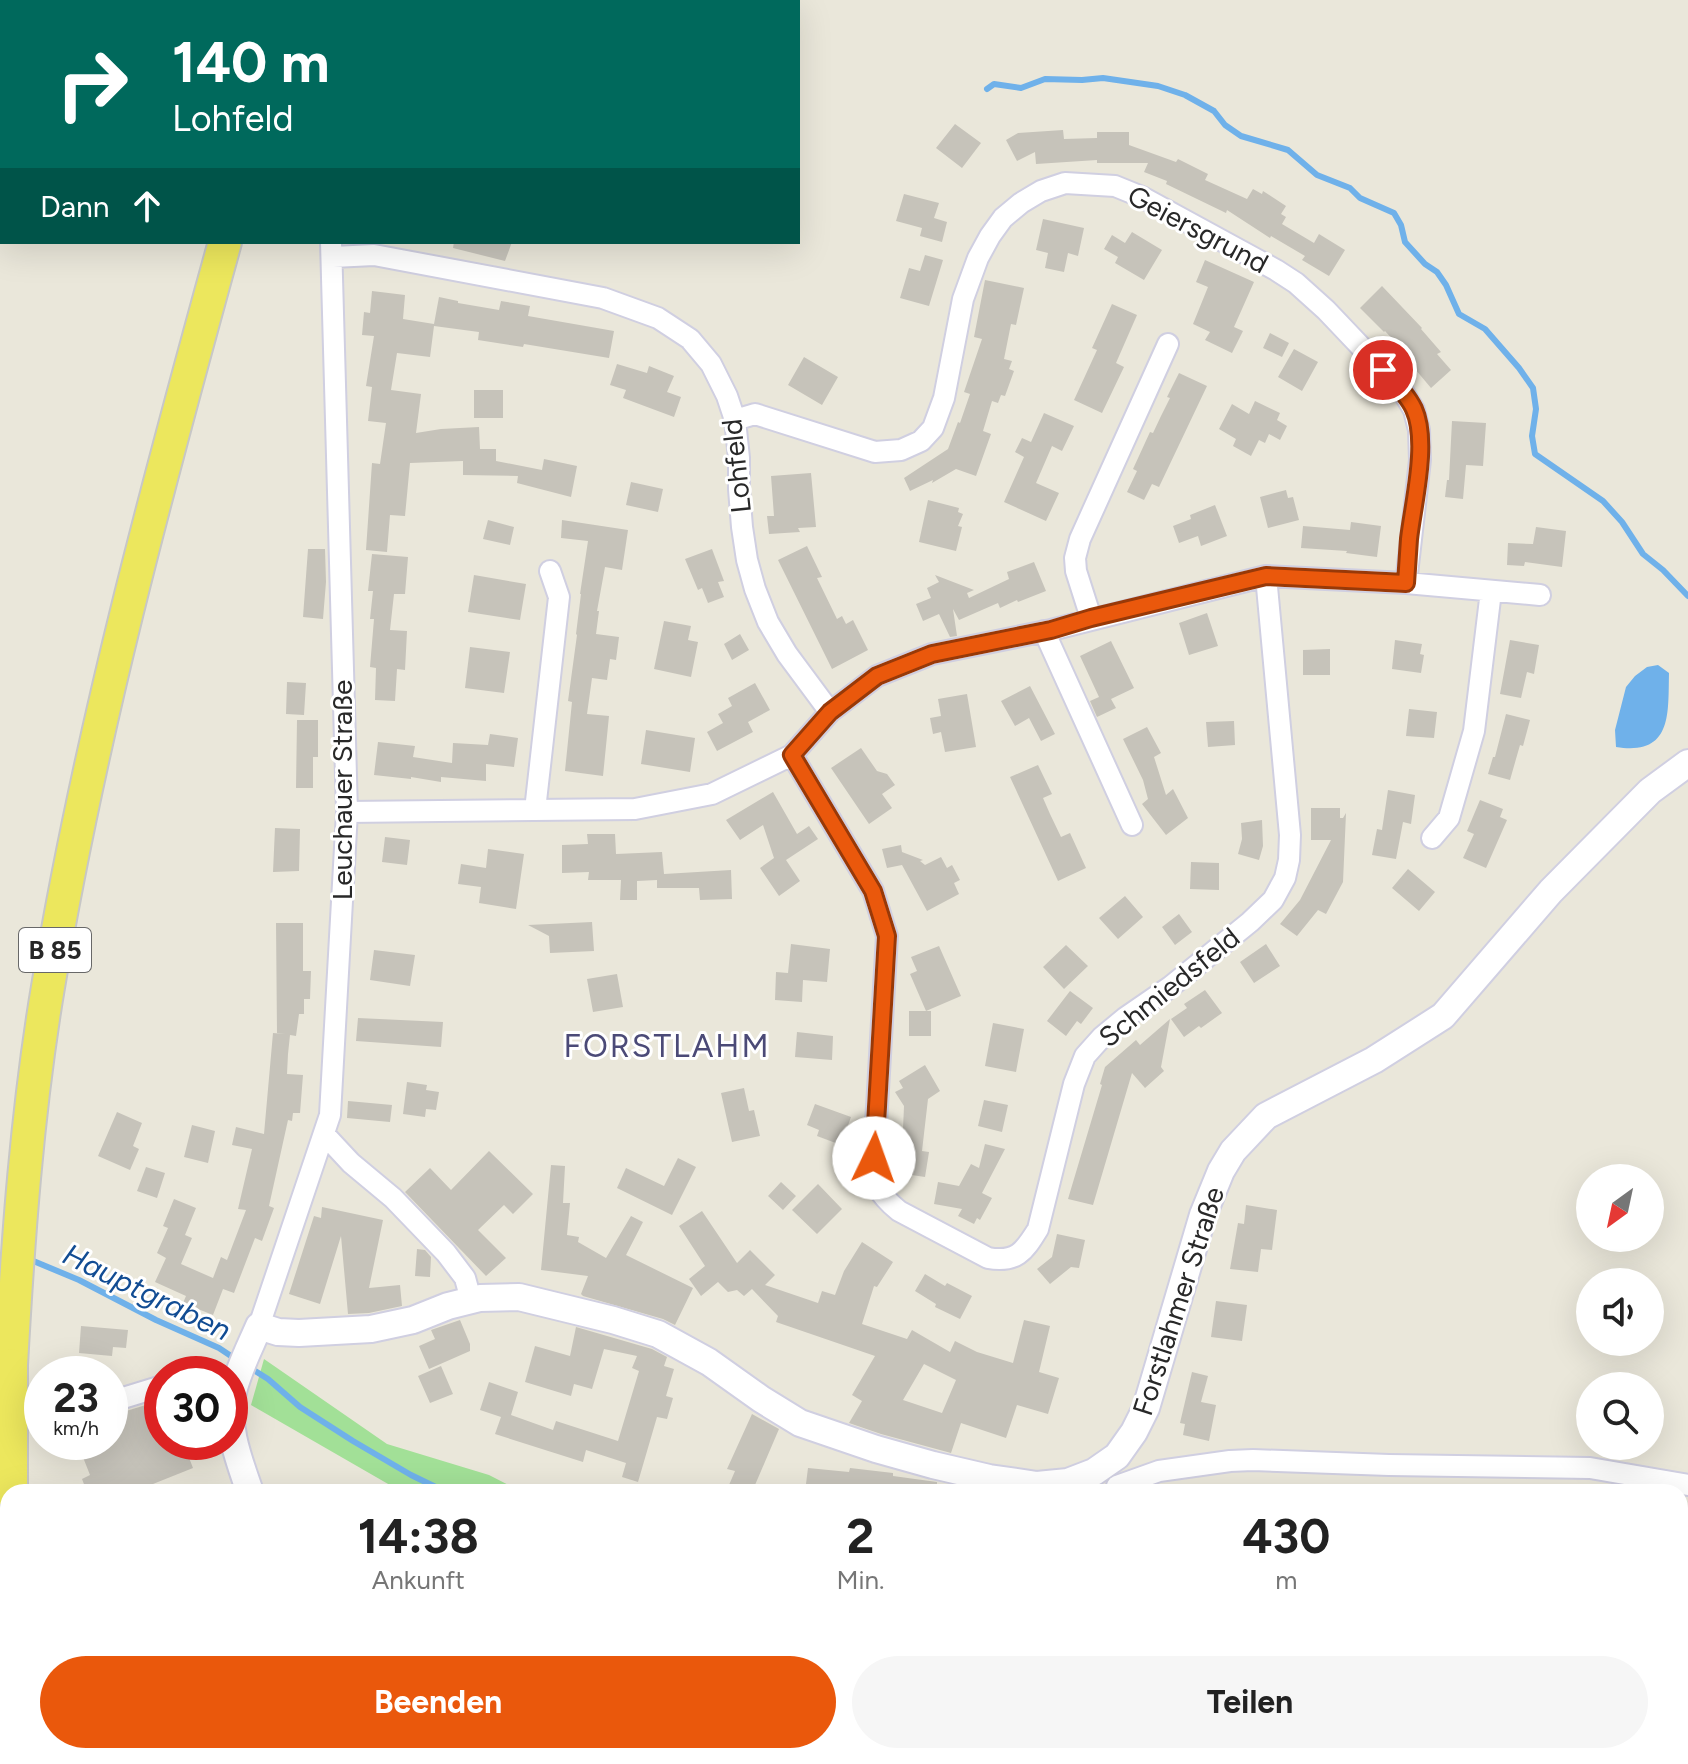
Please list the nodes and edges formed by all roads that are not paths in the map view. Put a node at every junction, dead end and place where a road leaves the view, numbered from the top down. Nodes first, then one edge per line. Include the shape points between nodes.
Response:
1 (224, 244) edge
2 (332, 249) edge
3 (1168, 344) dead end
4 (735, 420) junction
5 (550, 571) dead end
6 (1266, 576) junction
7 (1406, 583) junction
8 (1491, 591) junction
9 (1540, 595) dead end
10 (1091, 618) junction
11 (1044, 631) junction
12 (830, 712) junction
13 (792, 755) junction
14 (1688, 763) edge
15 (535, 810) junction
16 (347, 812) junction
17 (1132, 825) dead end
18 (1432, 838) dead end
19 (324, 1134) junction
20 (471, 1300) junction
21 (259, 1326) junction
22 (246, 1356) edge
23 (0, 1402) edge
24 (24, 1405) edge
25 (238, 1460) edge
26 (1114, 1481) edge
27 (11, 1484) edge
28 (247, 1484) edge
29 (1030, 1484) edge
30 (1047, 1484) edge
31 (1682, 1484) edge

1 - 27 main road, B 85, bridge via 113,664 48,988 17,1251
2 - 4 street, Lohfeld via 603,298 658,318 690,339 711,364
2 - 16 street, Leuchauer Straße
3 - 10 street via 1080,539 1076,571
4 - 7 street, Geiersgrund via 755,414 875,452 901,450 921,441 933,428 944,398 963,299 1003,218 1041,191 1065,183 1115,186 1296,283 1402,390 1414,410 1420,460
4 - 12 street, Lohfeld via 742,527 755,589 787,654
5 - 15 street via 559,597
6 - 7 street
6 - 10 street
6 - 13 street, Schmiedsfeld via 1290,835 1285,878 1273,900 1250,922 1125,1018 1085,1056 1038,1229 1028,1245 1003,1261 899,1211 877,1189 874,1158 887,936 873,891
7 - 8 street
8 - 9 street
8 - 18 street via 1474,731 1449,818
10 - 11 street
11 - 12 street via 932,654 877,676
11 - 17 street
12 - 13 street
13 - 15 street via 712,794 635,809
14 - 26 street, Forstlahmer Straße via 1650,791 1551,891 1443,1016 1374,1060 1266,1116 1233,1151 1203,1215 1146,1408 1117,1456
15 - 16 street
16 - 19 street, Leuchauer Straße via 330,1115
19 - 20 street via 446,1253 465,1278
19 - 21 street, Leuchauer Straße
20 - 21 street, Forstlahmer Straße via 371,1329 299,1333
20 - 29 street, Forstlahmer Straße via 519,1297 658,1334 800,1423 933,1465
21 - 22 street
23 - 24 street
25 - 28 street
26 - 30 street, Forstlahmer Straße via 1094,1472
26 - 31 street via 1253,1460 1590,1468

